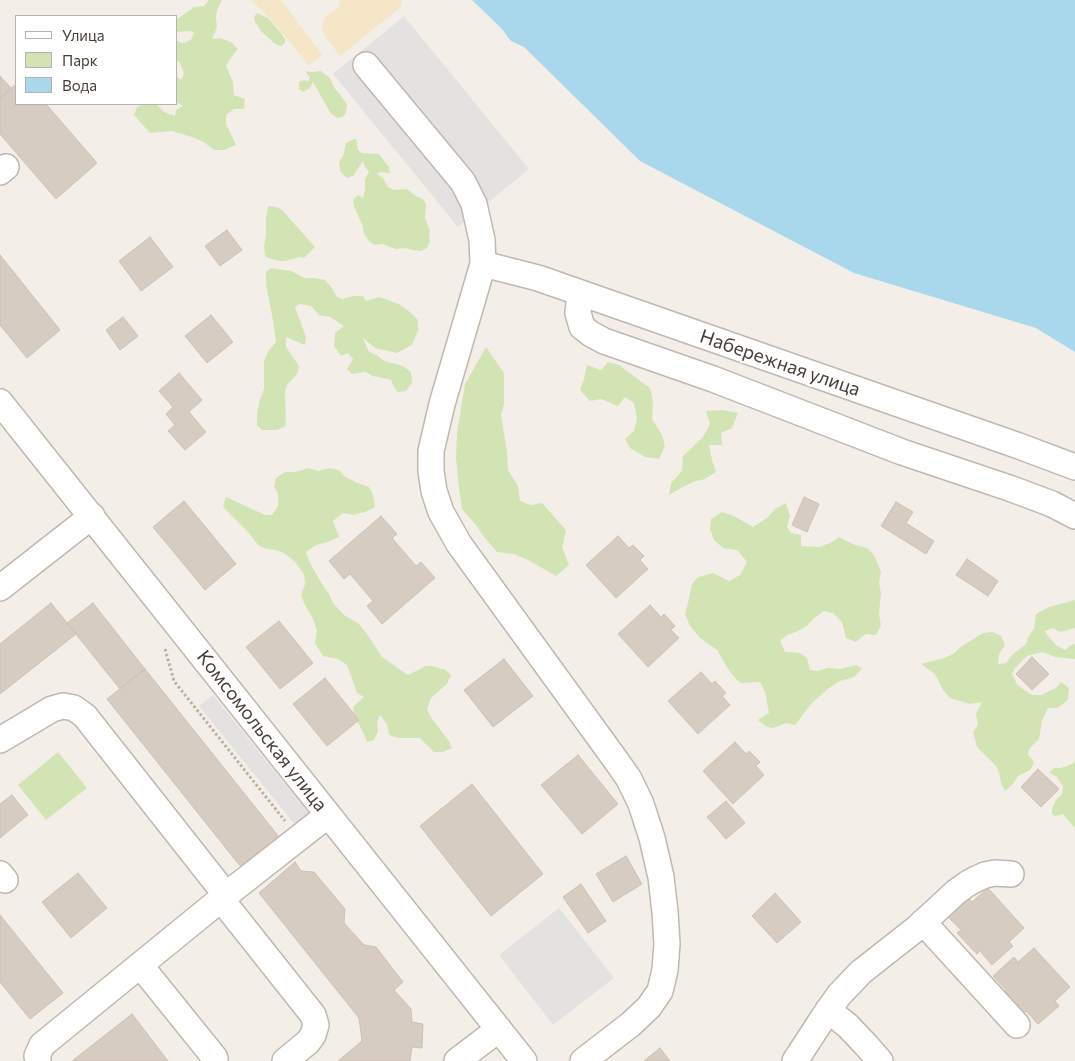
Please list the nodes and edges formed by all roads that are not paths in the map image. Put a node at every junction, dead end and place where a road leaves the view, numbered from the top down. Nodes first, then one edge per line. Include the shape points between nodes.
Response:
1 (366, 65) dead end
2 (483, 264) junction
3 (580, 293) junction
4 (0, 402) edge
5 (1075, 467) edge
6 (92, 516) junction
7 (1075, 516) edge
8 (0, 588) edge
9 (0, 740) edge
10 (328, 815) junction
11 (1011, 874) dead end
12 (224, 897) junction
13 (924, 922) junction
14 (140, 966) junction
15 (828, 1010) junction
16 (1017, 1025) dead end
17 (498, 1029) junction
18 (38, 1061) edge
19 (216, 1061) edge
20 (285, 1061) edge
21 (457, 1061) edge
22 (524, 1061) edge
23 (583, 1061) edge
24 (795, 1061) edge
25 (880, 1061) edge

1 - 2 street via 463,182 474,204 482,240
2 - 3 street, Набережная улица
2 - 23 street via 442,404 430,471 434,491 441,512 459,544 628,779 641,804 652,838 662,886 667,944 666,970 660,991 631,1024
3 - 5 street, Набережная улица
3 - 7 street via 578,313 582,327 604,341 902,452 1012,489
4 - 6 street, Комсомольская улица
6 - 8 street
6 - 10 street, Комсомольская улица
9 - 12 street via 52,709 74,708 85,716
10 - 12 street
10 - 17 street, Комсомольская улица
11 - 13 street via 995,873 976,879 956,892
12 - 14 street
12 - 20 street via 313,1015 316,1026 313,1035
13 - 15 street via 861,972
13 - 16 street
14 - 18 street via 42,1045
14 - 19 street
15 - 24 street
15 - 25 street via 848,1026
17 - 21 street
17 - 22 street, Комсомольская улица

